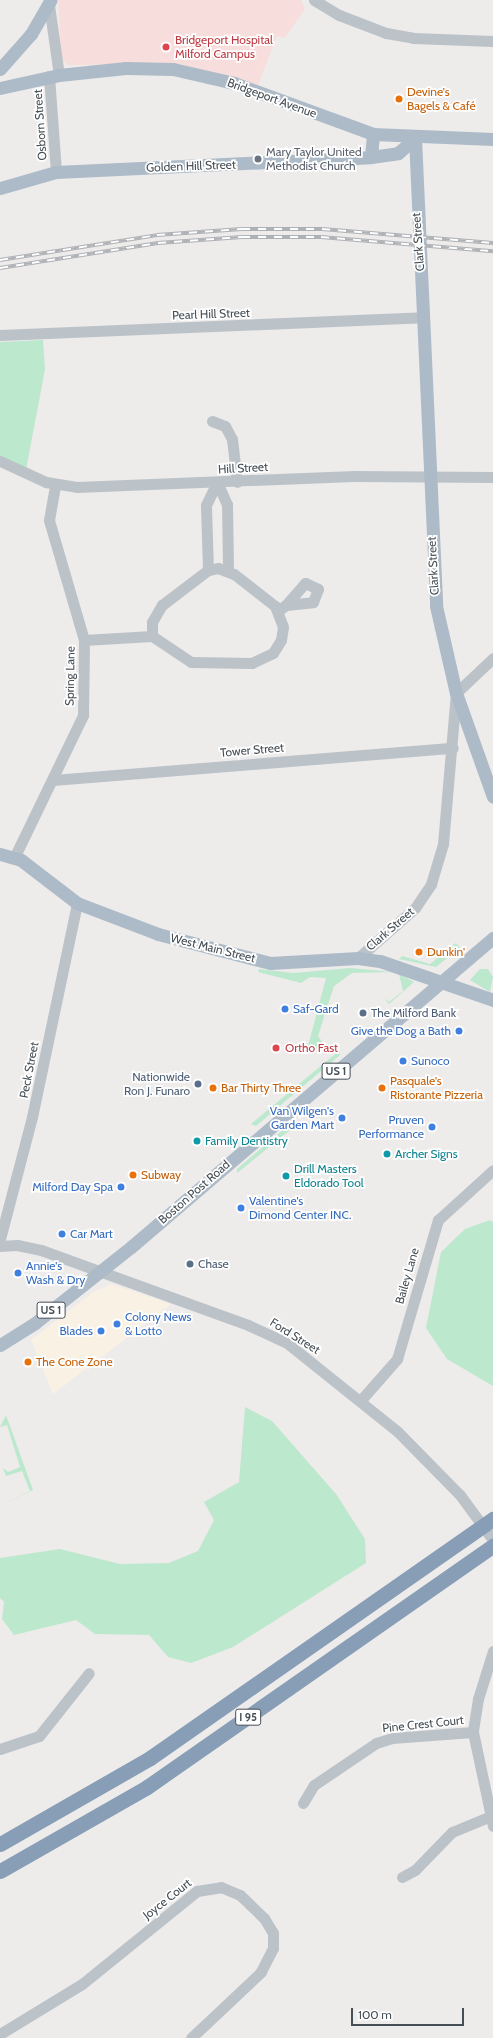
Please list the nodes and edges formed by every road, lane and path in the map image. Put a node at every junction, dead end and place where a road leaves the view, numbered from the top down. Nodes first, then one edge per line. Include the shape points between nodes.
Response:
1 (314, 0) edge
2 (50, 2) edge
3 (493, 41) edge
4 (0, 69) edge
5 (54, 75) junction
6 (0, 88) edge
7 (373, 134) junction
8 (415, 138) junction
9 (493, 139) edge
10 (371, 158) junction
11 (56, 172) junction
12 (0, 188) edge
13 (423, 317) junction
14 (0, 335) edge
15 (212, 421) dead end
16 (0, 461) edge
17 (429, 474) junction
18 (493, 476) edge
19 (217, 482) junction
20 (237, 482) junction
21 (54, 485) junction
22 (208, 570) junction
23 (228, 570) junction
24 (152, 636) junction
25 (84, 640) junction
26 (493, 658) edge
27 (456, 693) junction
28 (472, 735) junction
29 (453, 744) junction
30 (53, 780) junction
31 (493, 797) edge
32 (0, 854) edge
33 (14, 858) junction
34 (77, 903) junction
35 (493, 938) edge
36 (358, 958) junction
37 (443, 981) junction
38 (493, 1000) edge
39 (493, 1170) edge
40 (0, 1239) edge
41 (0, 1246) edge
42 (100, 1272) junction
43 (0, 1345) edge
44 (361, 1400) junction
45 (492, 1520) edge
46 (491, 1545) edge
47 (493, 1650) edge
48 (89, 1673) dead end
49 (473, 1732) junction
50 (0, 1749) edge
51 (303, 1803) dead end
52 (56, 1815) junction
53 (492, 1821) edge
54 (0, 1836) edge
55 (0, 1844) edge
56 (0, 1871) edge
57 (402, 1877) dead end
58 (0, 2034) edge
59 (191, 2038) edge

1 - 3 street via 339,15 386,33 413,38
2 - 4 main road
2 - 5 street, Osborn Street
5 - 6 main road, Bridgeport Avenue
5 - 7 main road, Bridgeport Avenue via 126,68 190,71 234,83
5 - 11 street, Osborn Street
7 - 8 main road, Bridgeport Avenue
7 - 10 main road
8 - 9 main road, Bridgeport Avenue
8 - 10 main road, Golden Hill Street via 398,153
8 - 13 main road, Clark Street via 416,224
10 - 11 main road, Golden Hill Street
11 - 12 main road, Golden Hill Street
13 - 14 street, Pearl Hill Street
13 - 17 main road, Clark Street
15 - 20 street via 224,426 232,439
16 - 21 street, Hill Street
17 - 18 street, Hill Street
17 - 20 street, Hill Street
17 - 27 main road, Clark Street via 436,606
19 - 20 street, Hill Street
19 - 21 street, Hill Street
19 - 22 street via 206,505
19 - 23 street via 227,504
21 - 25 street, Spring Lane via 49,520
22 - 23 street
22 - 24 street via 162,605 152,622
23 - 24 street via 282,608 281,640 269,656 257,662 191,662
24 - 25 street
25 - 30 street, Spring Lane via 83,715
26 - 27 street
27 - 28 main road
27 - 29 street, Clark Street
28 - 29 street, Tower Street
28 - 31 main road
29 - 30 street, Tower Street
29 - 36 street, Clark Street via 443,844 431,884 415,908
30 - 33 street, Spring Lane
32 - 33 main road, West Main Street
33 - 34 main road, West Main Street
34 - 36 main road, West Main Street via 158,934 270,963
34 - 40 street, Peck Street via 32,1117
35 - 37 main road, Boston Post Road / US 1
36 - 37 main road, West Main Street via 391,963
37 - 38 main road, West Main Street
37 - 42 main road, Boston Post Road / US 1
39 - 44 street, Bailey Lane via 438,1220 397,1359
41 - 42 street, Ford Street via 34,1247
42 - 43 main road, Boston Post Road / US 1
42 - 44 street, Ford Street via 274,1336
44 - 46 street, Ford Street via 460,1495
45 - 52 highway, I 95 via 150,1758
46 - 56 highway, I 95 via 147,1787
47 - 49 street via 478,1699
48 - 50 street via 39,1736
49 - 51 street, Pine Crest Court via 392,1738 376,1743 314,1785
49 - 53 street
52 - 54 highway
52 - 55 highway, I 95
53 - 57 street via 452,1832 415,1870
58 - 59 street, Joyce Court via 82,1984 197,1891 221,1887 240,1895 264,1918 273,1933 274,1948 261,1972

